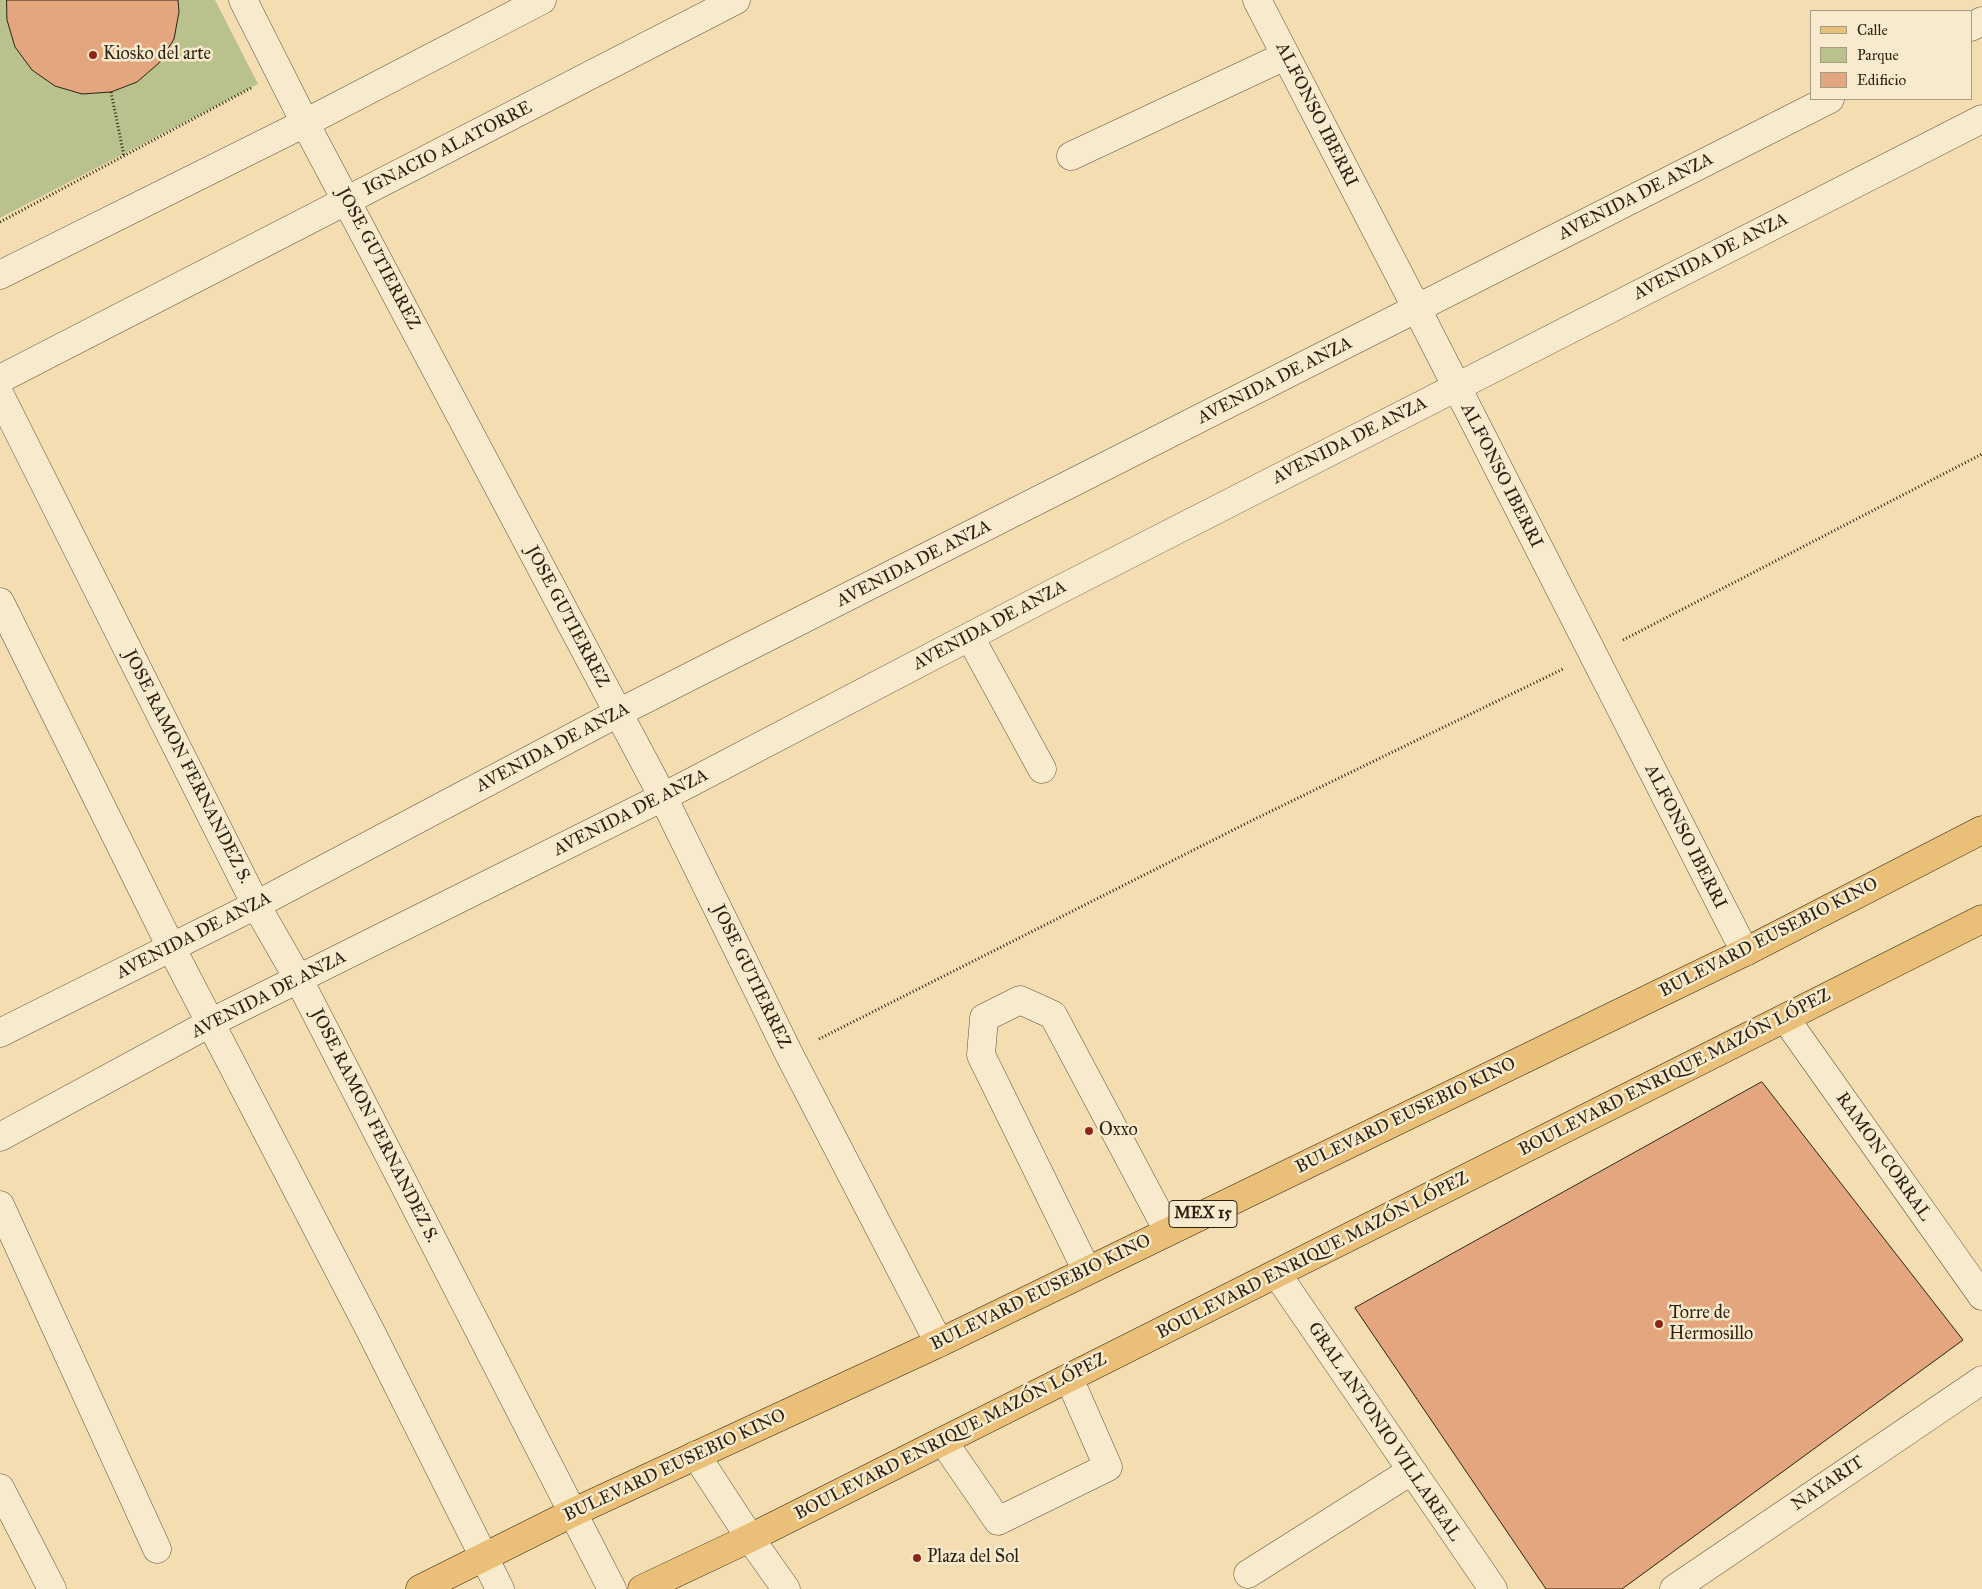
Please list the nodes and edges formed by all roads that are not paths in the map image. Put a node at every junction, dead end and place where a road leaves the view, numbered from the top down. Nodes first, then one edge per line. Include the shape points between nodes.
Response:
1 (243, 0) edge
2 (542, 0) edge
3 (736, 0) edge
4 (1256, 0) edge
5 (1285, 56) junction
6 (1828, 100) edge
7 (1982, 119) edge
8 (305, 123) junction
9 (1072, 156) dead end
10 (347, 201) junction
11 (0, 275) edge
12 (1417, 309) junction
13 (0, 379) edge
14 (1456, 388) junction
15 (0, 395) edge
16 (0, 602) edge
17 (970, 637) junction
18 (618, 713) junction
19 (1042, 769) dead end
20 (663, 797) junction
21 (1982, 830) edge
22 (256, 905) junction
23 (1982, 919) edge
24 (171, 947) junction
25 (1745, 952) junction
26 (299, 980) junction
27 (1785, 1018) junction
28 (212, 1022) junction
29 (0, 1033) edge
30 (0, 1137) edge
31 (0, 1205) edge
32 (1168, 1231) junction
33 (1087, 1271) junction
34 (1277, 1274) junction
35 (1982, 1296) edge
36 (939, 1343) junction
37 (1070, 1378) junction
38 (1982, 1380) edge
39 (944, 1441) junction
40 (696, 1455) junction
41 (1411, 1471) junction
42 (0, 1488) edge
43 (574, 1512) junction
44 (750, 1538) junction
45 (157, 1549) dead end
46 (484, 1557) junction
47 (1248, 1574) dead end
48 (52, 1589) edge
49 (420, 1589) edge
50 (500, 1589) edge
51 (612, 1589) edge
52 (642, 1589) edge
53 (786, 1589) edge
54 (1492, 1589) edge
55 (1674, 1589) edge

1 - 8 street, JOSE GUTIERREZ
2 - 8 street
3 - 10 street, IGNACIO ALATORRE
4 - 5 street, ALFONSO IBERRI
5 - 9 street
5 - 12 street, ALFONSO IBERRI
6 - 12 street, AVENIDA DE ANZA
7 - 14 street, AVENIDA DE ANZA
8 - 10 street, JOSE GUTIERREZ
8 - 11 street
10 - 13 street, IGNACIO ALATORRE
10 - 18 street, JOSE GUTIERREZ
12 - 14 street, ALFONSO IBERRI
12 - 18 street, AVENIDA DE ANZA
14 - 17 street, AVENIDA DE ANZA
14 - 25 street, ALFONSO IBERRI
15 - 22 street, JOSE RAMON FERNANDEZ S.
16 - 24 street
17 - 19 street
17 - 20 street, AVENIDA DE ANZA
18 - 20 street, JOSE GUTIERREZ
18 - 22 street, AVENIDA DE ANZA
20 - 26 street, AVENIDA DE ANZA
20 - 36 street, JOSE GUTIERREZ via 789,1054
21 - 25 main road, BULEVARD EUSEBIO KINO / MEX 15
22 - 24 street, AVENIDA DE ANZA
22 - 26 street, JOSE RAMON FERNANDEZ S.
23 - 27 main road, BOULEVARD ENRIQUE MAZÓN LÓPEZ
24 - 28 street
24 - 29 street, AVENIDA DE ANZA
25 - 32 main road, BULEVARD EUSEBIO KINO / MEX 15
26 - 28 street, AVENIDA DE ANZA
26 - 43 street, JOSE RAMON FERNANDEZ S.
27 - 34 main road, BOULEVARD ENRIQUE MAZÓN LÓPEZ
27 - 35 street, RAMON CORRAL
28 - 30 street, AVENIDA DE ANZA
28 - 46 street
31 - 45 street
32 - 33 main road, BULEVARD EUSEBIO KINO / MEX 15
32 - 33 street via 1052,1015 1020,1000 984,1018 980,1055
33 - 36 main road, BULEVARD EUSEBIO KINO / MEX 15
34 - 37 main road, BOULEVARD ENRIQUE MAZÓN LÓPEZ
34 - 41 street, GRAL ANTONIO VILLAREAL
36 - 40 main road, BULEVARD EUSEBIO KINO / MEX 15
37 - 39 main road, BOULEVARD ENRIQUE MAZÓN LÓPEZ
37 - 39 street via 1108,1467 998,1521
38 - 55 street, NAYARIT
39 - 44 main road, BOULEVARD ENRIQUE MAZÓN LÓPEZ
40 - 43 main road, BULEVARD EUSEBIO KINO / MEX 15
40 - 44 street
41 - 47 street
41 - 54 street, GRAL ANTONIO VILLAREAL
42 - 48 street
43 - 46 main road, BULEVARD EUSEBIO KINO / MEX 15
43 - 51 street, JOSE RAMON FERNANDEZ S.
44 - 52 main road, BOULEVARD ENRIQUE MAZÓN LÓPEZ
44 - 53 street
46 - 49 main road, BULEVARD EUSEBIO KINO / MEX 15
46 - 50 street

